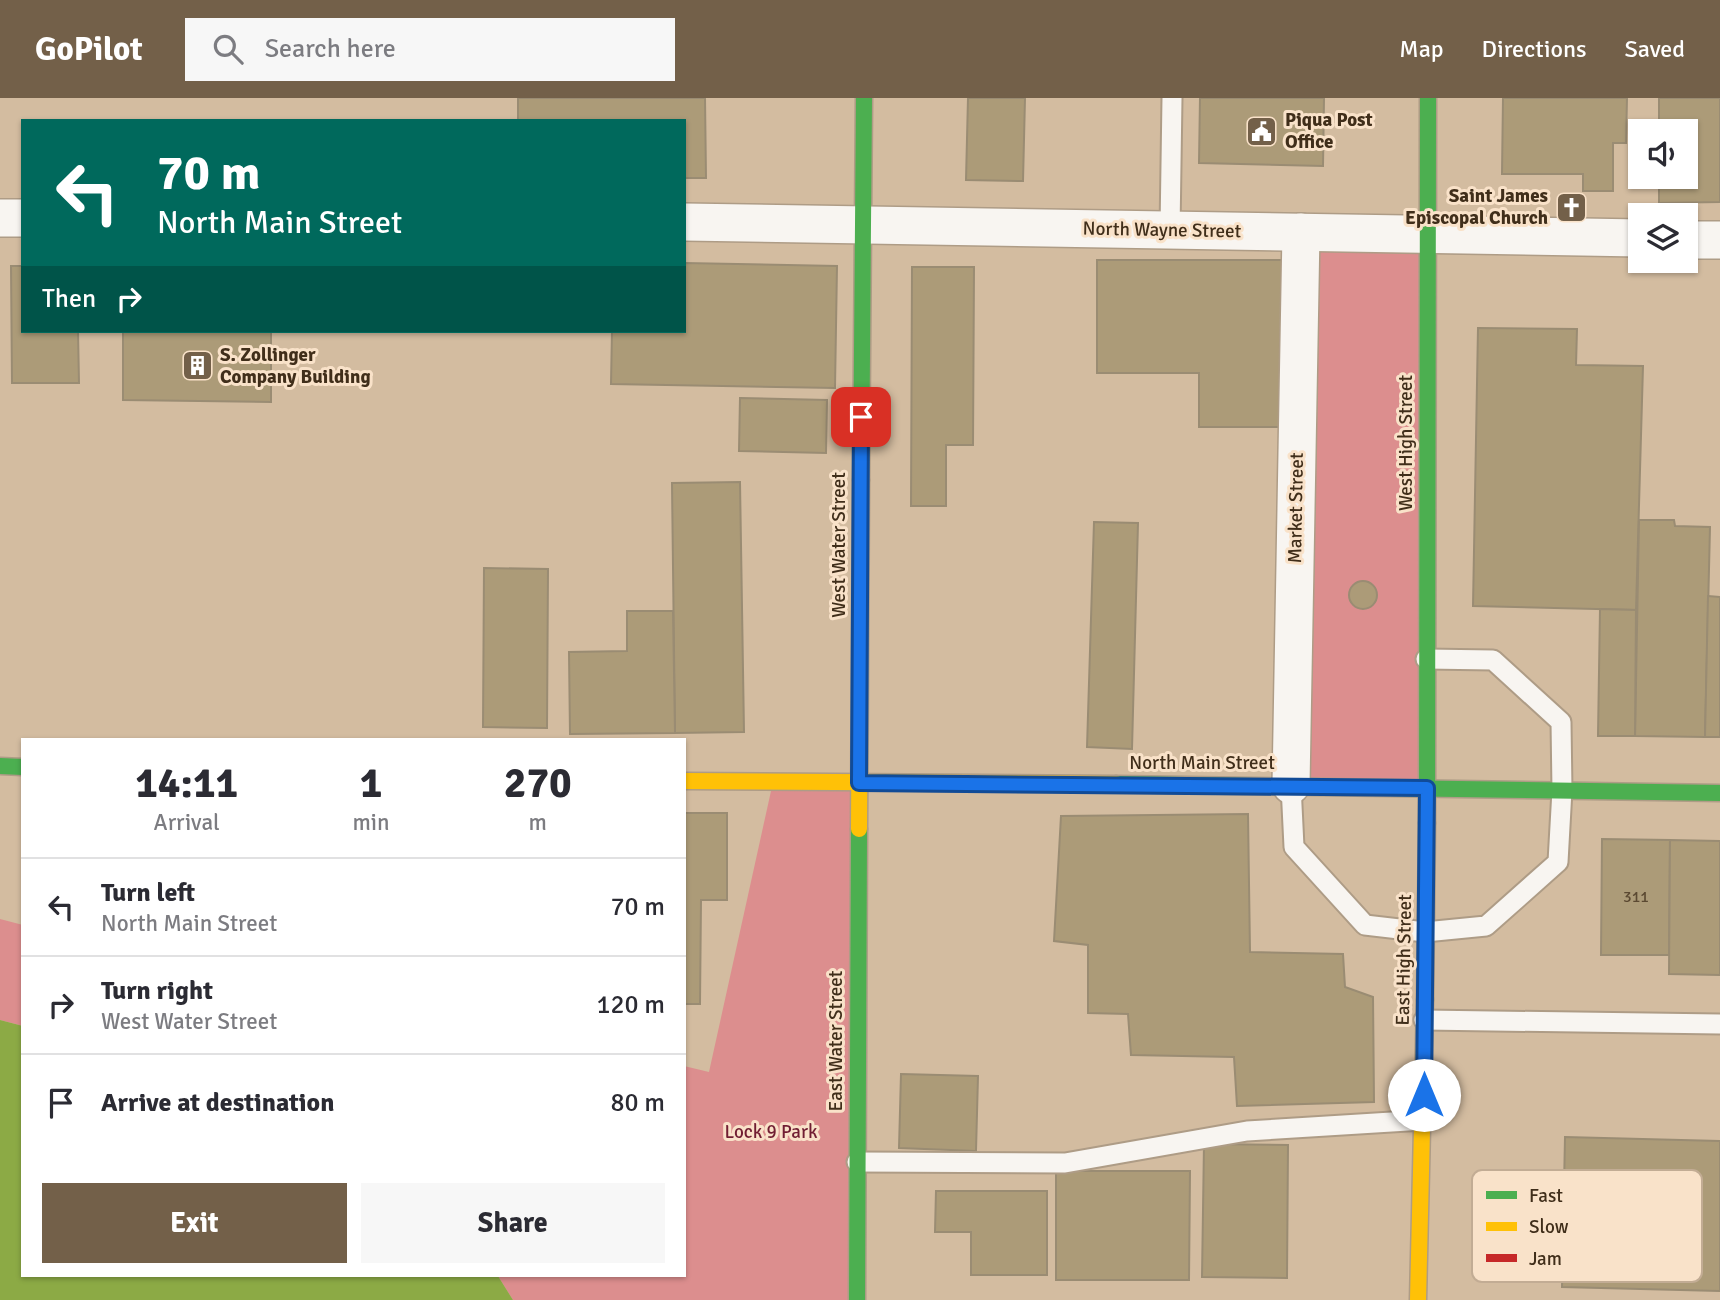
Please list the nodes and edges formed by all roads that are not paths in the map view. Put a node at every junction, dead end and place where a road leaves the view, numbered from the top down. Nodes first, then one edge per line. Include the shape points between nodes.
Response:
1 (864, 98) edge
2 (1172, 98) edge
3 (1428, 98) edge
4 (0, 218) edge
5 (21, 218) edge
6 (686, 222) edge
7 (862, 226) junction
8 (1170, 230) junction
9 (1301, 232) junction
10 (1429, 235) junction
11 (1628, 239) edge
12 (1698, 240) edge
13 (1720, 240) edge
14 (1426, 659) junction
15 (0, 766) edge
16 (21, 767) edge
17 (686, 782) edge
18 (859, 783) junction
19 (1291, 785) junction
20 (1427, 788) junction
21 (1562, 790) junction
22 (1720, 793) edge
23 (1425, 932) junction
24 (1424, 1020) junction
25 (1720, 1024) edge
26 (1424, 1121) junction
27 (856, 1162) junction
28 (857, 1300) edge
29 (1418, 1300) edge

1 - 7 street, West Water Street
2 - 8 lane
3 - 10 street, West High Street
4 - 5 street
6 - 7 street, North Wayne Street
7 - 8 street, North Wayne Street
7 - 18 street, West Water Street
8 - 9 street, North Wayne Street
9 - 10 street, North Wayne Street
9 - 19 street, Market Street
10 - 11 street, North Wayne Street
10 - 14 street, West High Street
12 - 13 street
14 - 20 street, West High Street
14 - 21 lane via 1493,660 1561,722
15 - 16 street
17 - 18 street, North Main Street
18 - 19 street, North Main Street
18 - 27 street, East Water Street
19 - 20 street, North Main Street
19 - 23 lane via 1294,847 1365,925
20 - 21 street, North Main Street
20 - 23 street, East High Street
21 - 22 street, North Main Street
21 - 23 lane via 1558,862 1486,926
23 - 24 street, East High Street
24 - 25 lane
24 - 26 street, East High Street
26 - 27 lane via 1247,1130 1065,1163
26 - 29 street, East High Street
27 - 28 street, East Water Street

